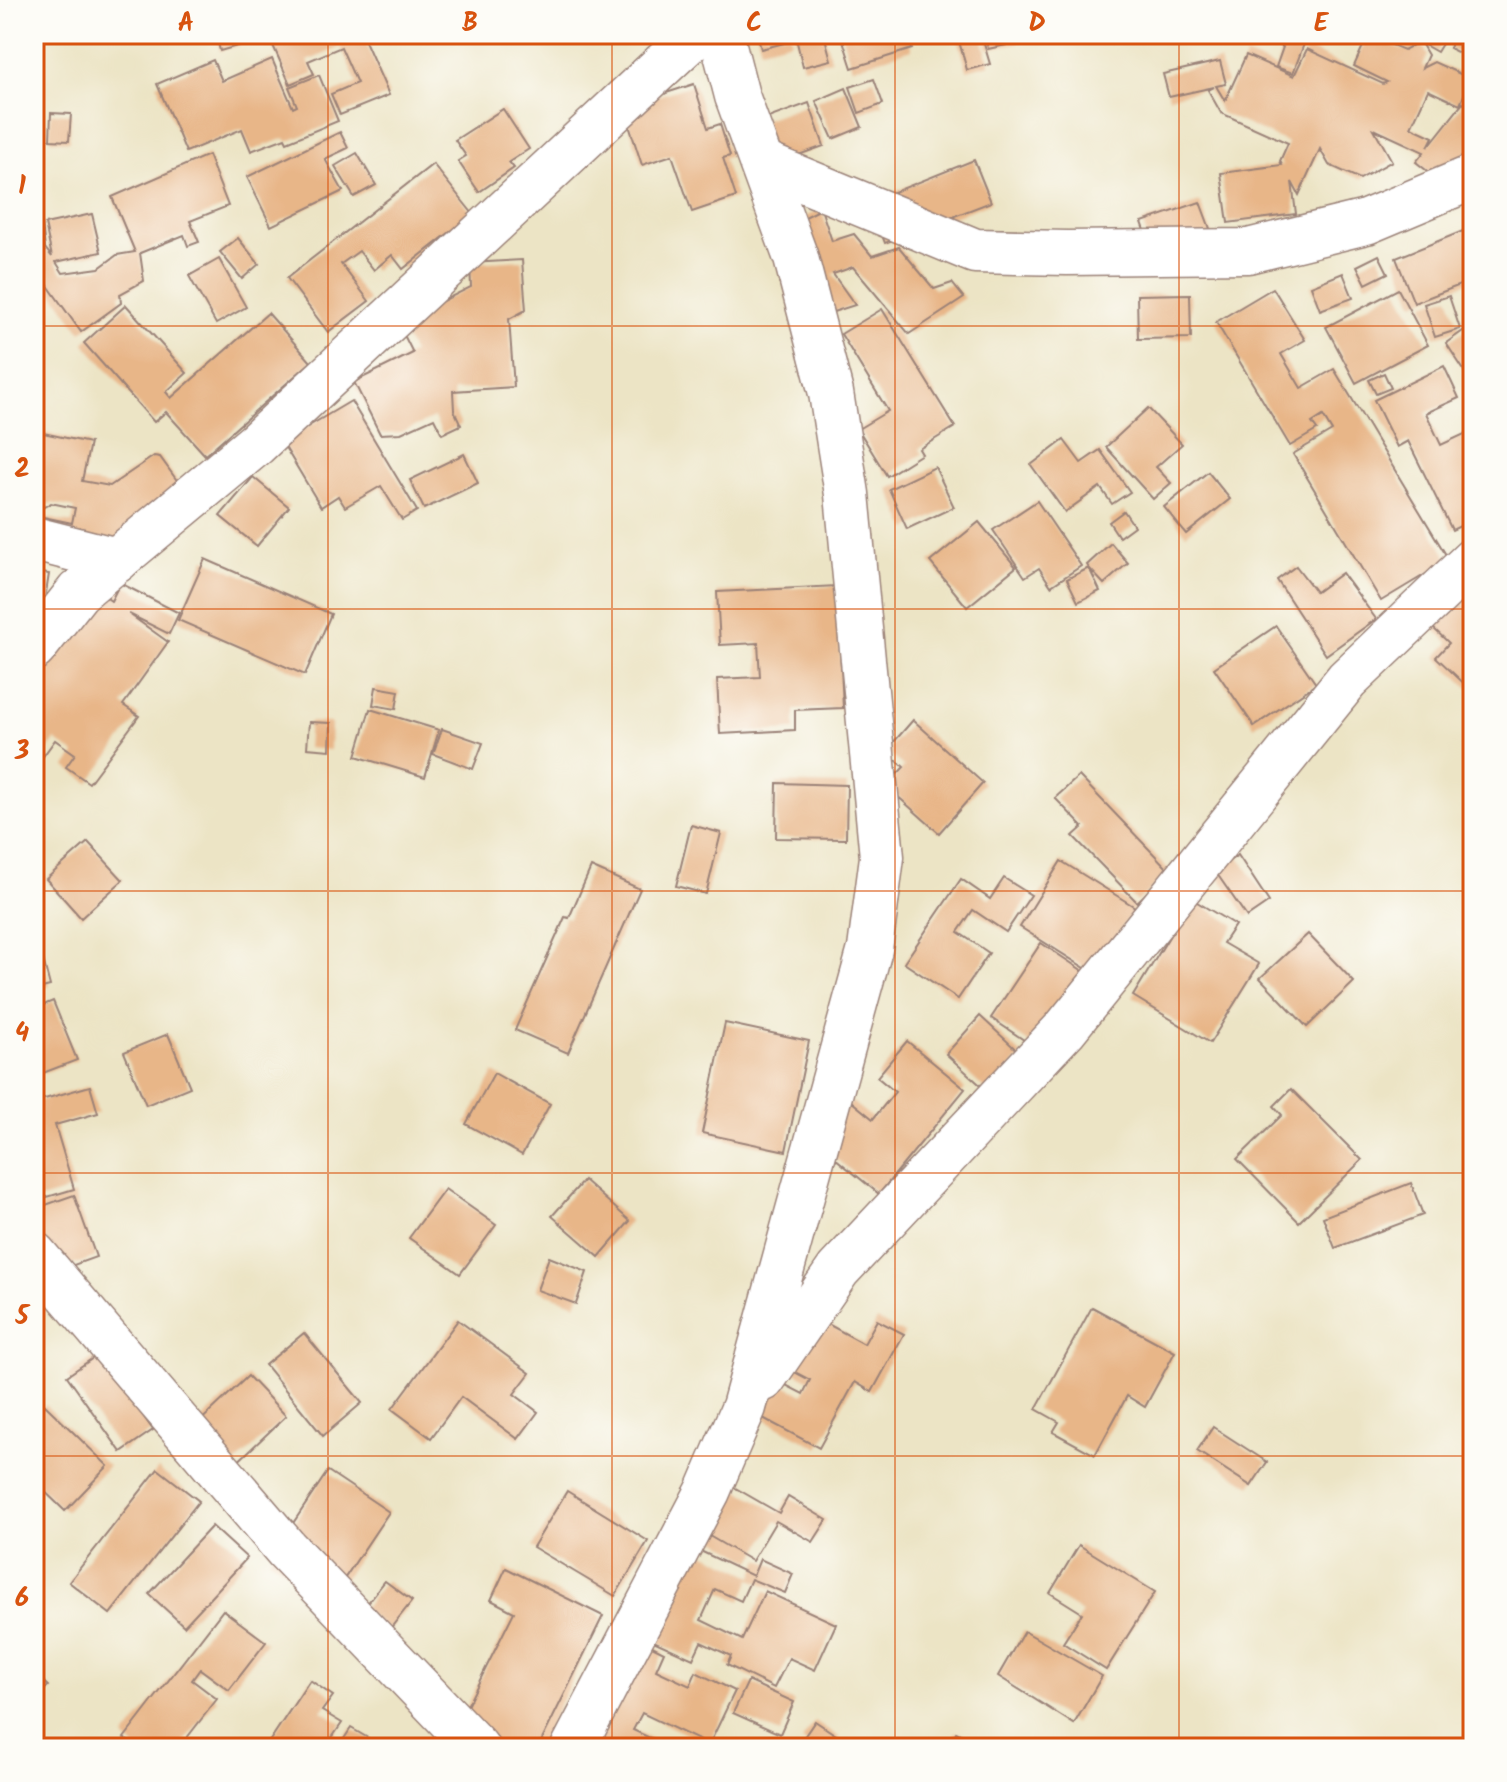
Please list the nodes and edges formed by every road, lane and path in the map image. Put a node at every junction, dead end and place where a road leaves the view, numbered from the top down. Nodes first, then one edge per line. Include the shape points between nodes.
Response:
1 (696, 34) edge
2 (721, 34) edge
3 (762, 163) junction
4 (1473, 177) edge
5 (34, 539) edge
6 (117, 560) junction
7 (1473, 560) edge
8 (34, 648) edge
9 (34, 1254) edge
10 (744, 1407) junction
11 (477, 1748) edge
12 (573, 1748) edge

1 - 6 street via 256,444
2 - 3 street
3 - 4 street via 975,251 1067,253 1248,251 1366,222
3 - 10 street via 796,258 831,393 847,494 882,857 870,949
5 - 6 street
6 - 8 street via 78,592
7 - 10 street via 1347,680 1065,1029 838,1270
9 - 11 street via 286,1549
10 - 12 street via 708,1491

